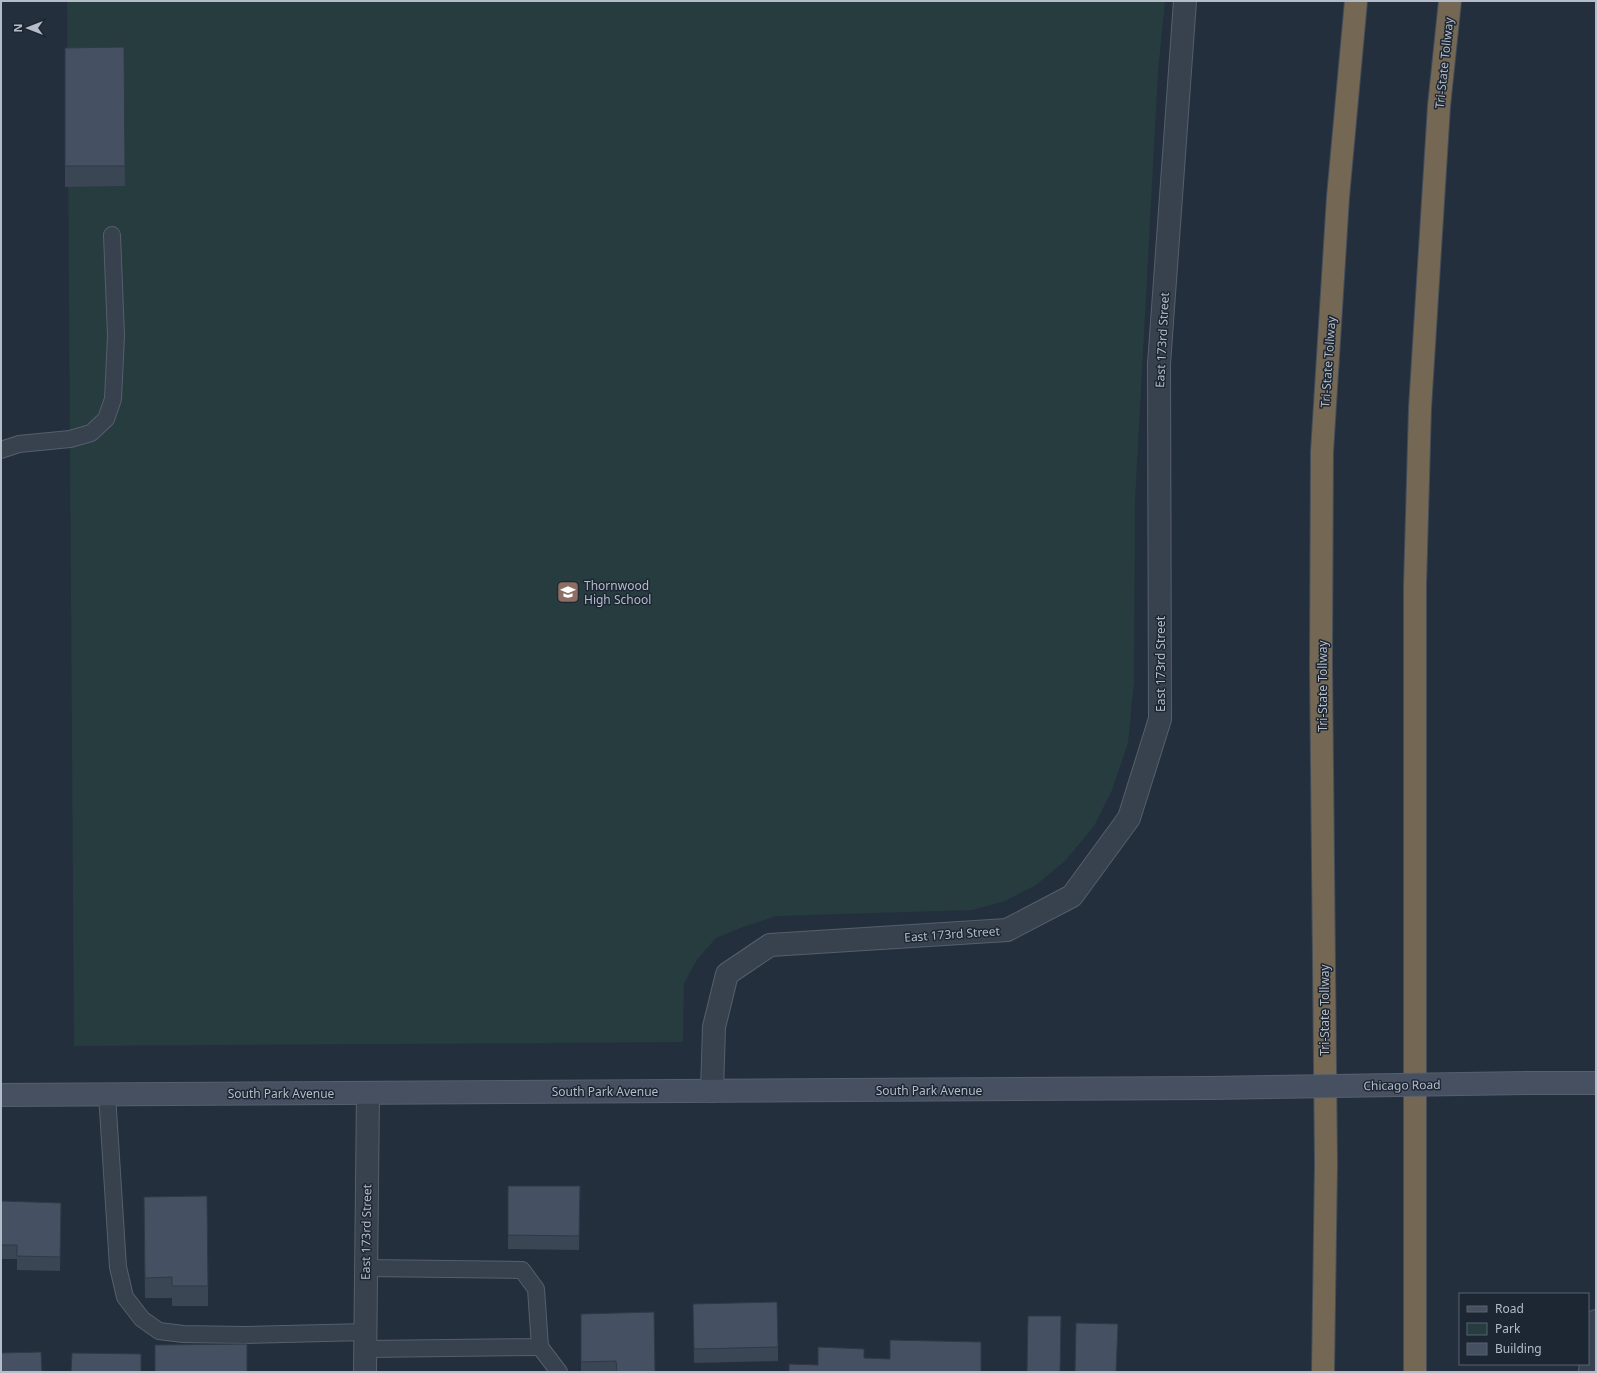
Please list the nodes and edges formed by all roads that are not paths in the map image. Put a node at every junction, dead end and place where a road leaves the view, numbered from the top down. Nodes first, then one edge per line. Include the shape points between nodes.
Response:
1 (1185, 1) edge
2 (1347, 1) edge
3 (1356, 1) edge
4 (1450, 1) edge
5 (1351, 46) junction
6 (112, 234) dead end
7 (1, 450) edge
8 (1596, 1083) edge
9 (1208, 1088) joint
10 (712, 1091) junction
11 (368, 1093) junction
12 (107, 1094) junction
13 (1, 1095) edge
14 (366, 1268) junction
15 (1596, 1321) edge
16 (366, 1340) junction
17 (540, 1347) junction
18 (365, 1372) edge
19 (559, 1372) edge
20 (1322, 1372) edge
21 (1415, 1372) edge
22 (1590, 1372) edge

1 - 10 street, East 173rd Street via 1159,364 1160,718 1129,818 1072,896 1008,930 770,945 727,974 714,1027
2 - 5 highway
3 - 5 highway, Tri-State Tollway
4 - 21 highway, Tri-State Tollway via 1439,106 1420,408 1415,579
5 - 20 highway, Tri-State Tollway via 1322,452 1321,672 1326,1156
6 - 7 lane via 116,336 113,399 106,419 91,433 70,439 19,444
8 - 9 street, Chicago Road, bridge
9 - 10 street, South Park Avenue
10 - 11 street, South Park Avenue
11 - 12 street, South Park Avenue
11 - 14 street, East 173rd Street
12 - 13 street, South Park Avenue
12 - 16 lane via 118,1267 125,1297 142,1318 159,1331 183,1334
14 - 16 street, East 173rd Street
14 - 17 lane via 522,1270 536,1289
15 - 22 street
16 - 17 lane
16 - 18 street, East 173rd Street
17 - 19 lane

